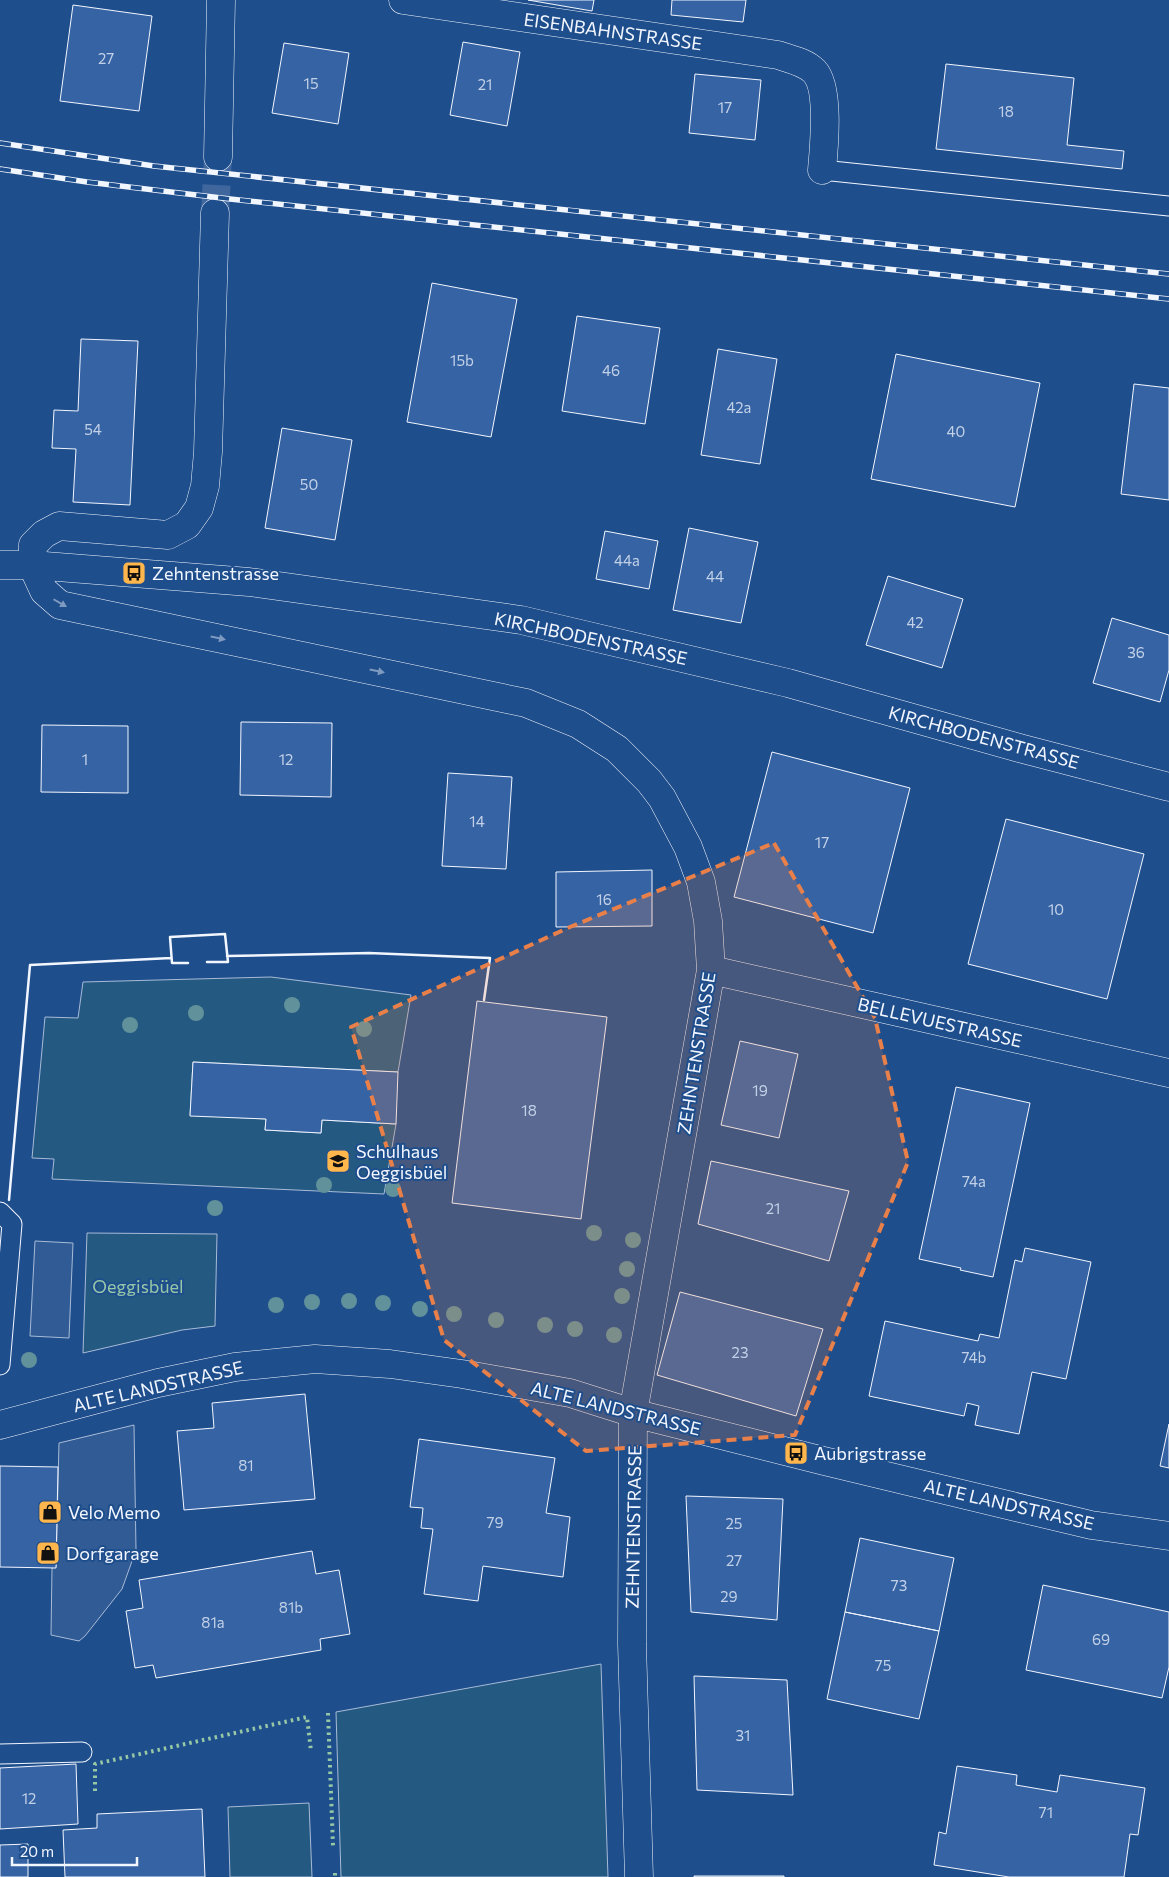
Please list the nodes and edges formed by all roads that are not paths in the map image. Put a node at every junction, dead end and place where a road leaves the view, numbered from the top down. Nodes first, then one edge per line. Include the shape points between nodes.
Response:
1 (222, 0) edge
2 (403, 0) edge
3 (218, 157) tunnel mouth
4 (822, 170) joint
5 (1169, 206) edge
6 (215, 213) tunnel mouth
7 (0, 565) edge
8 (32, 565) junction
9 (1169, 787) edge
10 (711, 970) junction
11 (1169, 1073) edge
12 (0, 1212) edge
13 (0, 1365) edge
14 (633, 1412) junction
15 (0, 1425) edge
16 (1169, 1536) edge
17 (82, 1752) dead end
18 (0, 1754) edge
19 (639, 1877) edge

1 - 3 street
2 - 4 street, EISENBAHNSTRASSE via 778,55 807,65 818,76 822,86
4 - 5 lane
6 - 8 street via 208,452 199,508 187,524 168,535 59,526 44,534 34,545
7 - 8 street, KIRCHBODENSTRASSE
8 - 9 street, KIRCHBODENSTRASSE via 249,582 521,620 788,683
8 -> 10 street, ZEHNTENSTRASSE via 44,591 60,605 526,703 578,724 617,749 662,798 688,847 701,882 708,921
10 - 11 street, BELLEVUESTRASSE
10 - 14 street, ZEHNTENSTRASSE
12 - 13 lane via 12,1224
14 - 15 street, ALTE LANDSTRASSE via 570,1393 462,1374 390,1364 315,1360 235,1367 196,1375
14 - 16 street, ALTE LANDSTRASSE via 1091,1525
14 - 19 street, ZEHNTENSTRASSE via 632,1644
17 - 18 lane

